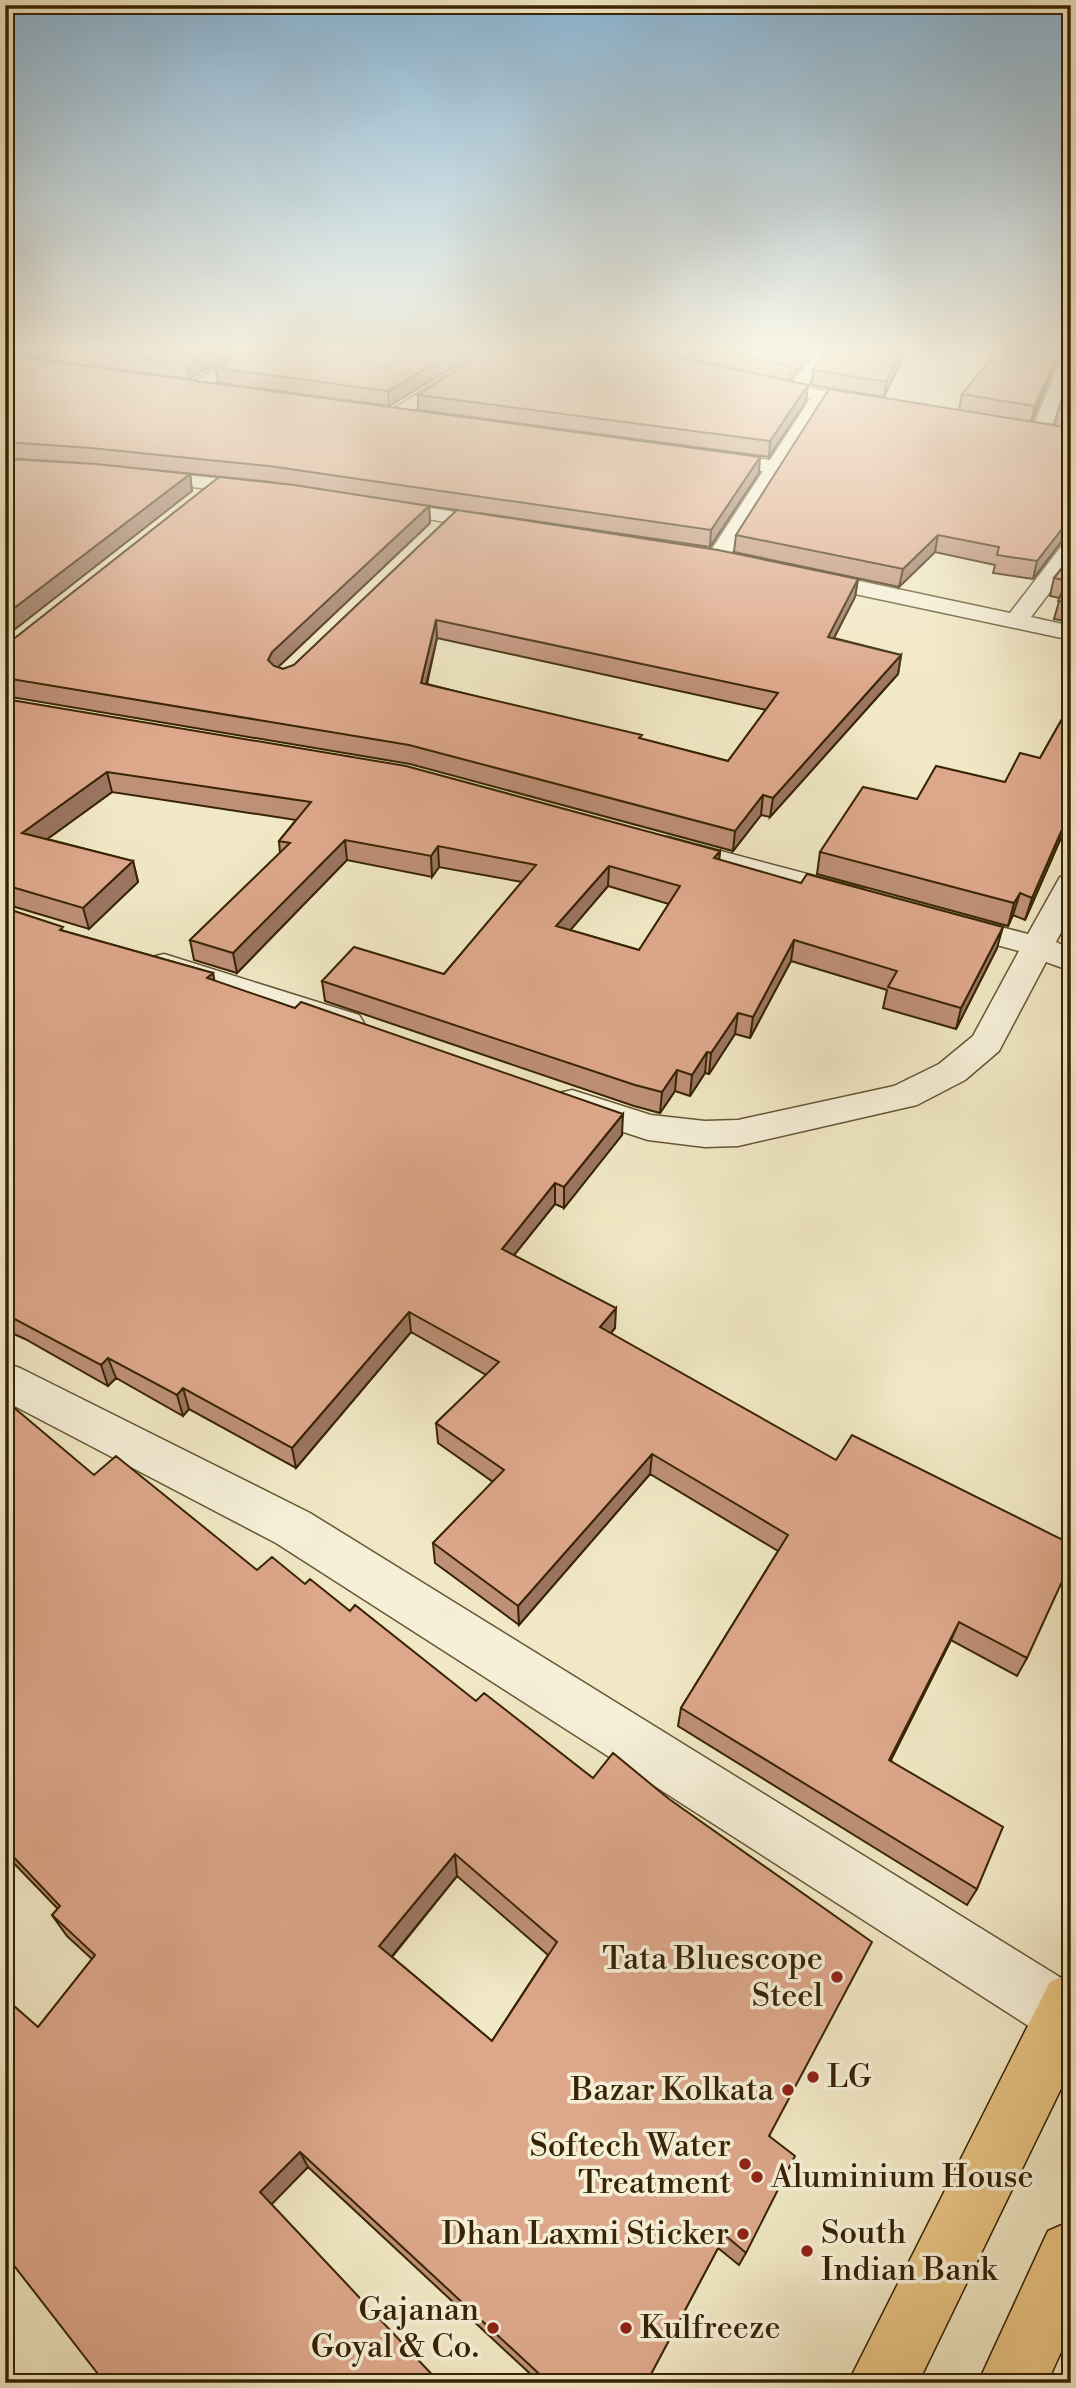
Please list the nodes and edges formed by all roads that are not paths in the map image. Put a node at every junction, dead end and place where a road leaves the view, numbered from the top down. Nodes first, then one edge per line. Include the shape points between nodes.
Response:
1 (759, 464) edge
2 (779, 464) edge
3 (777, 467) junction
4 (113, 473) edge
5 (217, 484) junction
6 (283, 492) edge
7 (195, 501) edge
8 (361, 503) edge
9 (451, 517) junction
10 (517, 528) edge
11 (431, 536) edge
12 (1071, 550) edge
13 (690, 554) edge
14 (717, 558) junction
15 (744, 564) edge
16 (785, 572) edge
17 (1017, 620) junction
18 (1071, 633) edge
19 (637, 837) edge
20 (1071, 883) edge
21 (877, 903) edge
22 (931, 917) edge
23 (1038, 946) junction
24 (128, 952) edge
25 (1071, 961) edge
26 (378, 1034) edge
27 (548, 1093) edge
28 (5, 1380) edge
29 (1069, 2012) edge
30 (1071, 2254) edge
31 (883, 2383) edge
32 (1012, 2383) edge

1 - 3 street
2 - 3 street
3 - 14 street
4 - 5 street
5 - 6 street
5 - 7 street
8 - 9 street
9 - 10 street
9 - 11 street
12 - 17 street
13 - 14 street
14 - 15 street
16 - 17 street
17 - 18 street
19 - 21 street
20 - 23 street
22 - 23 street
23 - 25 street
23 - 27 street via 987,1043 952,1072 904,1096 738,1133 705,1134 648,1127
24 - 26 street
28 - 29 street via 293,1528
29 - 31 main road
30 - 32 main road

